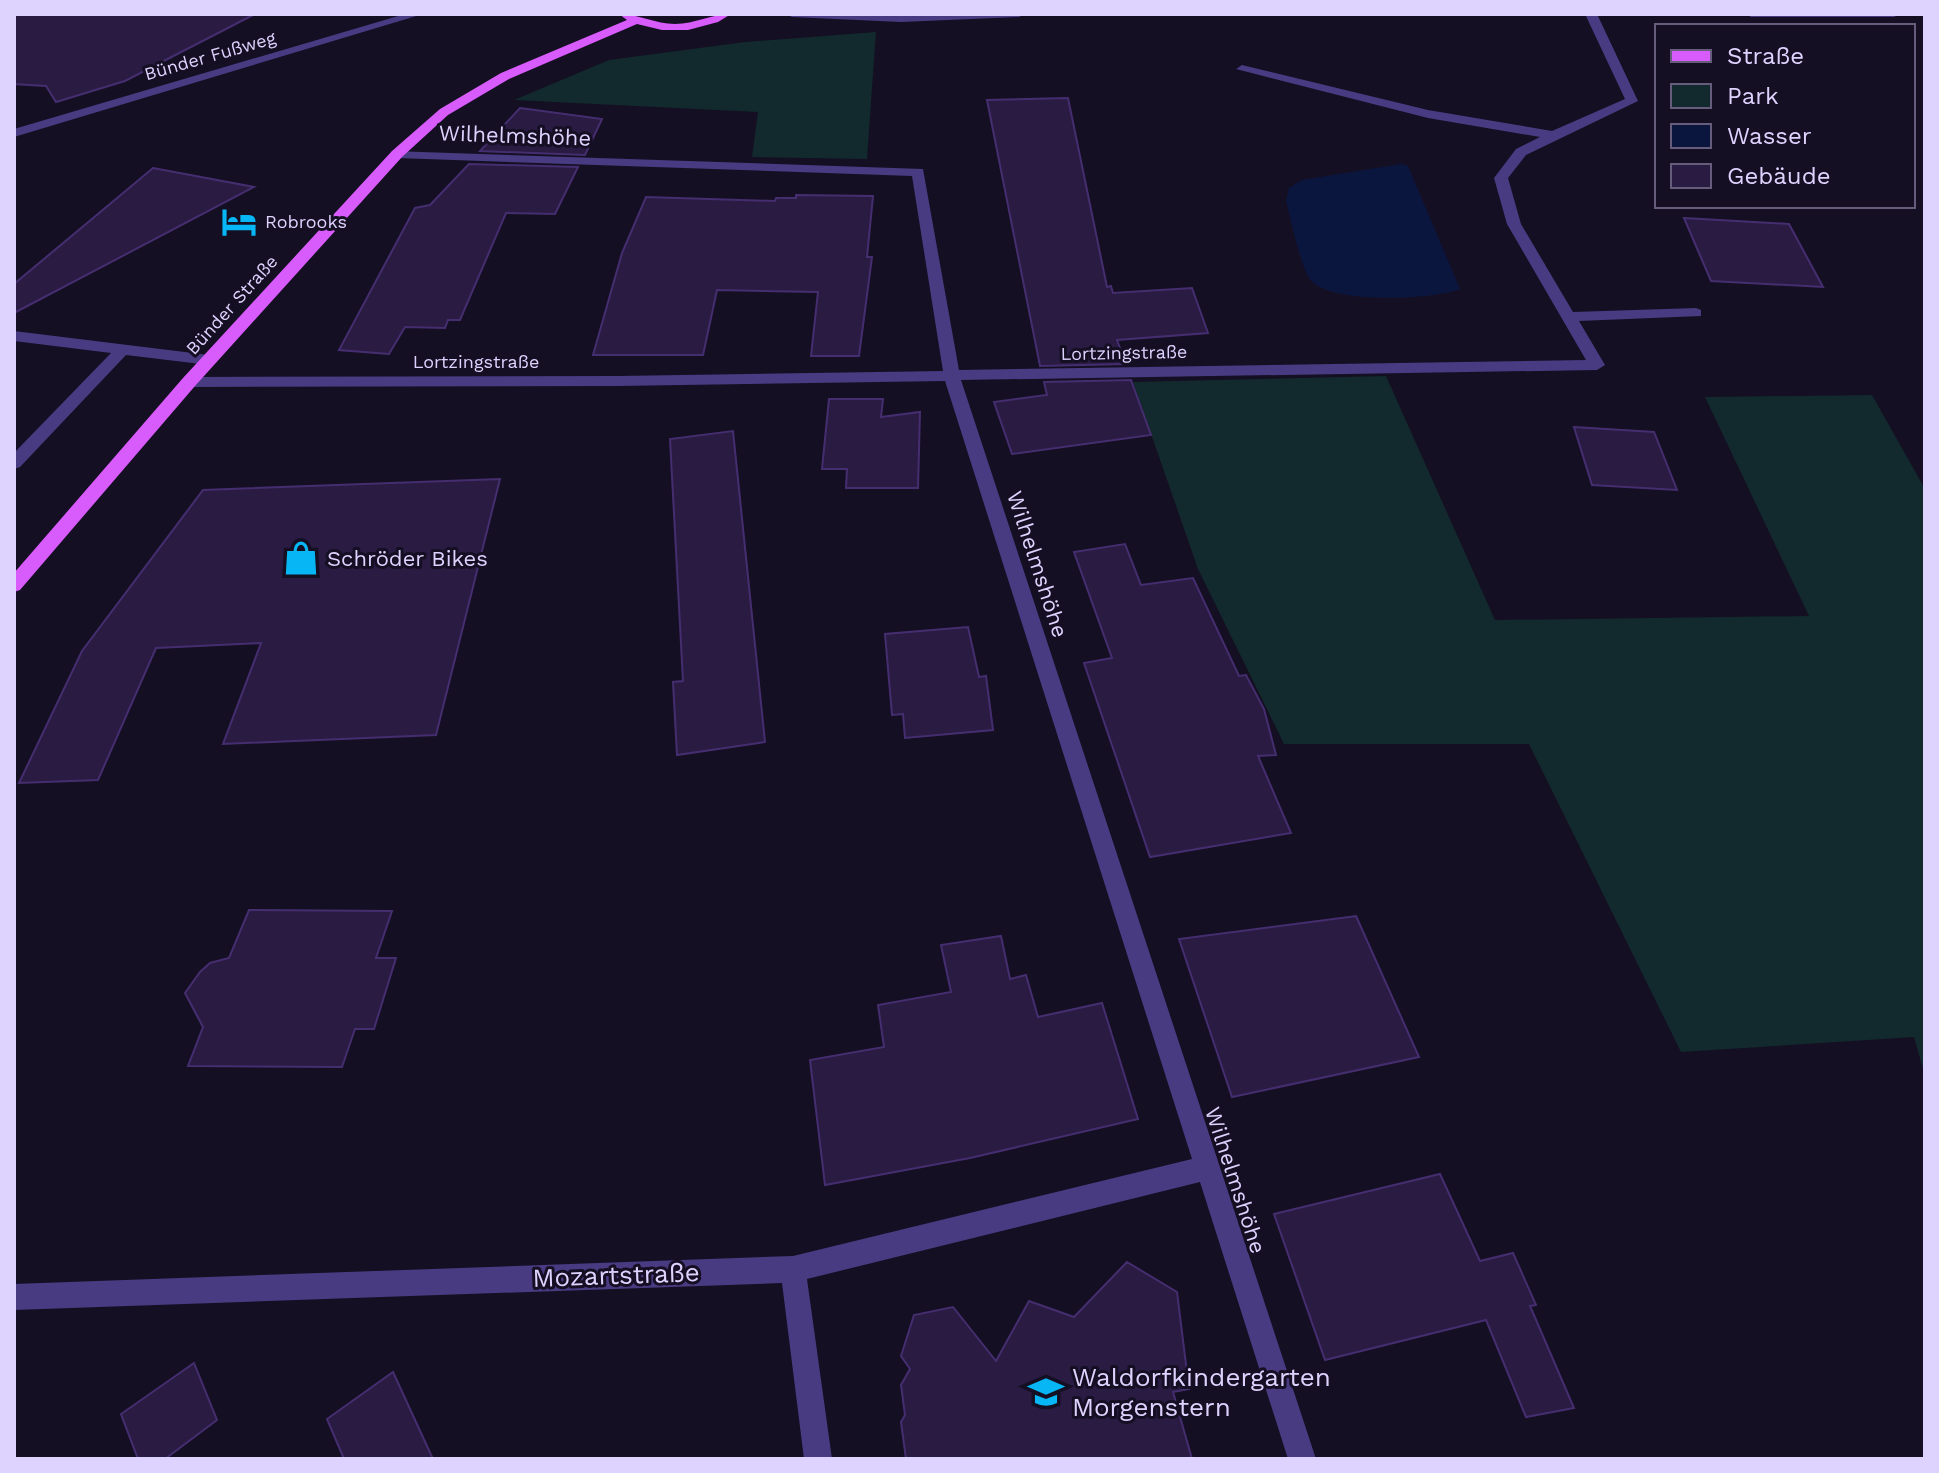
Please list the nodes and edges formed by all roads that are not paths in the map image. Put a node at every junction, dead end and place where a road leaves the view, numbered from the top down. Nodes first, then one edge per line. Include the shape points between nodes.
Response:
1 (417, 14) edge
2 (725, 14) edge
3 (792, 14) edge
4 (1019, 14) edge
5 (1591, 14) edge
6 (1751, 14) edge
7 (1894, 14) edge
8 (630, 17) edge
9 (1242, 69) dead end
10 (14, 133) edge
11 (1553, 135) junction
12 (397, 154) junction
13 (1696, 313) dead end
14 (1570, 317) junction
15 (14, 336) edge
16 (121, 351) junction
17 (209, 360) junction
18 (952, 377) junction
19 (189, 382) junction
20 (14, 463) edge
21 (16, 580) edge
22 (1207, 1168) junction
23 (793, 1269) junction
24 (14, 1297) edge
25 (818, 1459) edge
26 (1302, 1459) edge

1 - 10 street, Bünder Fußweg
2 - 8 main road via 678,27
3 - 4 street via 901,19
5 - 11 street, Lortzingstraße via 1632,101
6 - 7 street
8 - 12 main road, Bünder Straße via 505,76 444,112
9 - 11 street via 1428,114
11 - 14 street, Lortzingstraße via 1521,152 1501,178 1514,224
12 - 17 main road, Bünder Straße
12 - 18 street, Wilhelmshöhe via 918,172
13 - 14 street
14 - 18 street, Lortzingstraße via 1597,365
15 - 16 street
16 - 17 street
16 - 20 street
17 - 19 main road, Bünder Straße
18 - 19 street, Lortzingstraße
18 - 22 street, Wilhelmshöhe
19 - 21 main road, Bünder Straße
22 - 23 street, Mozartstraße
22 - 26 street, Wilhelmshöhe
23 - 24 street, Mozartstraße
23 - 25 street

